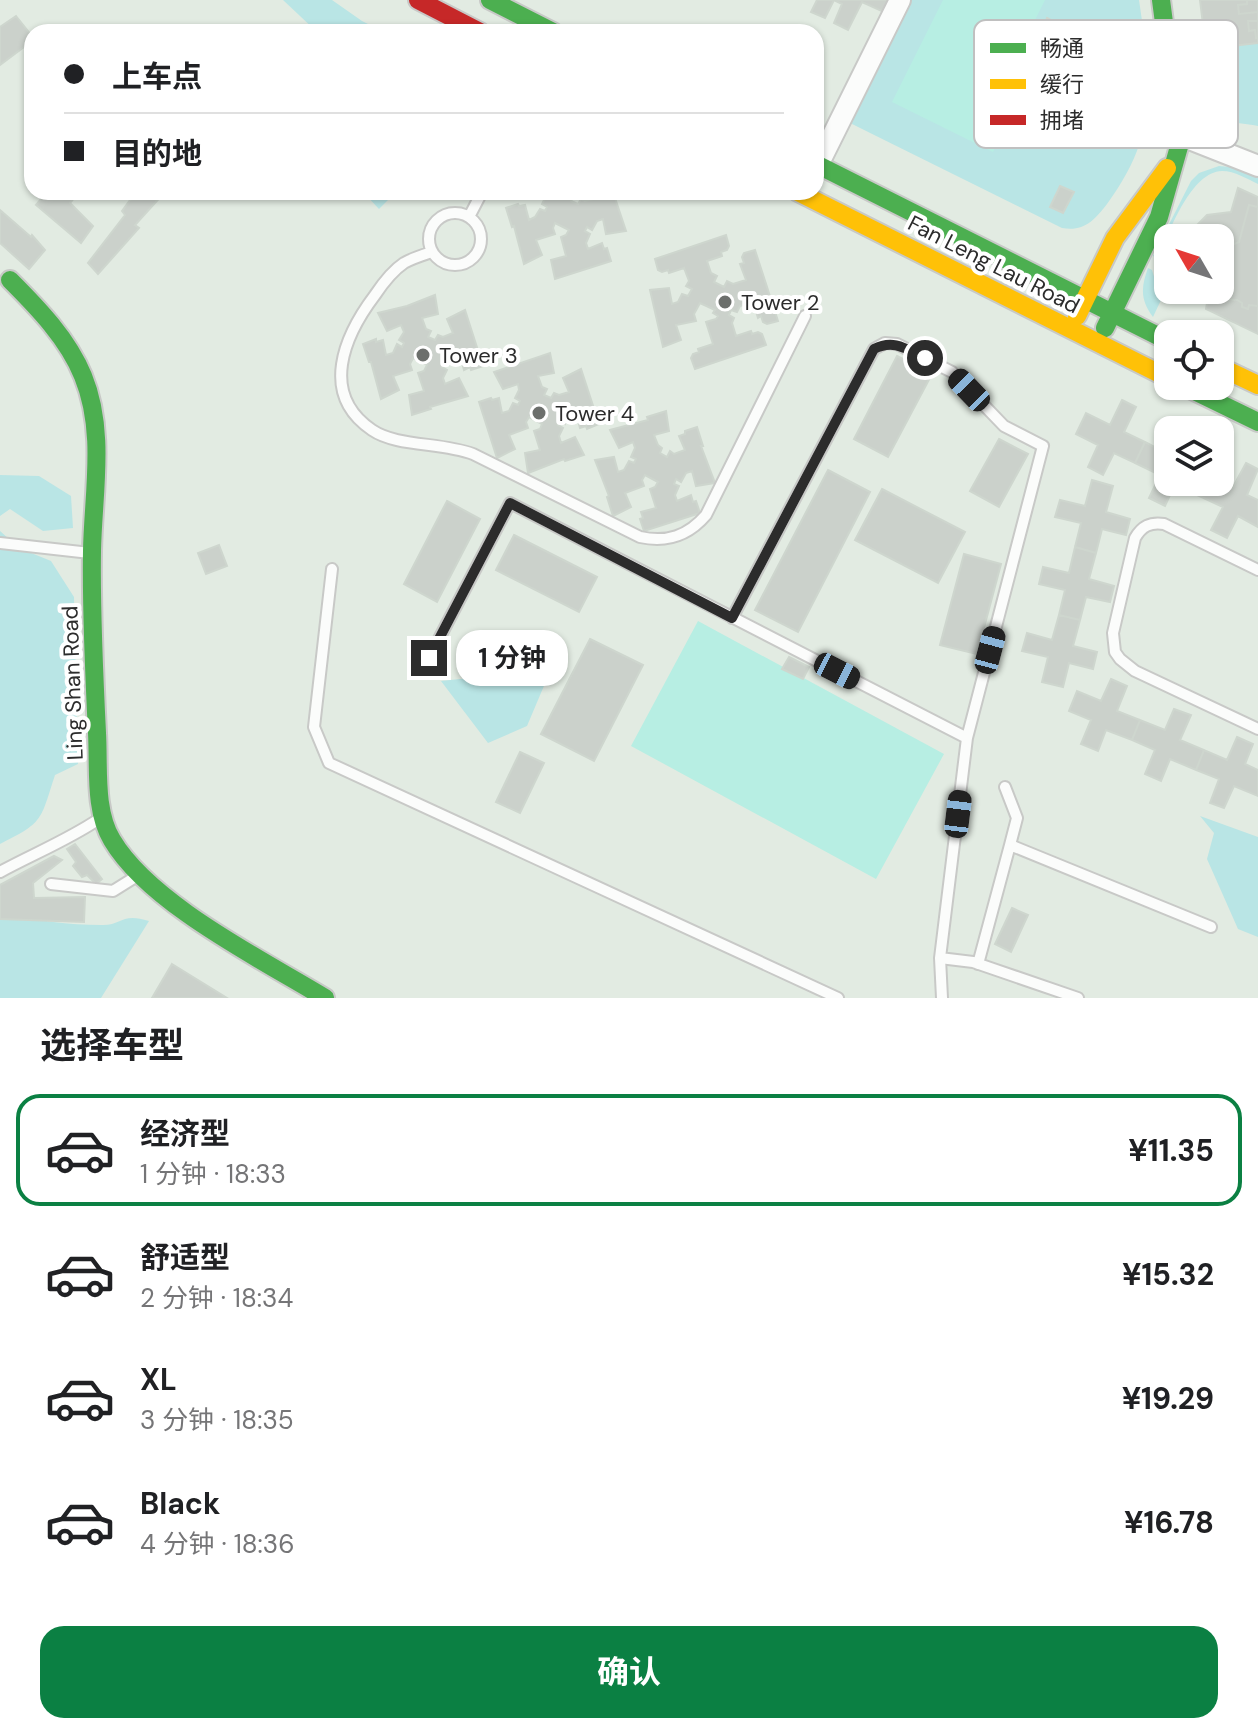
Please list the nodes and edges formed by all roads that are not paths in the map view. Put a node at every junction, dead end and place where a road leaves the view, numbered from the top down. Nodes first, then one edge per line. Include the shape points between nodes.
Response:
1 (418, 0) edge
2 (490, 0) edge
3 (900, 0) edge
4 (1161, 0) edge
5 (1164, 20) edge
6 (464, 24) edge
7 (537, 24) edge
8 (1178, 148) edge
9 (1179, 148) edge
10 (1191, 148) edge
11 (824, 150) edge
12 (1258, 166) edge
13 (824, 168) edge
14 (478, 200) edge
15 (814, 200) edge
16 (469, 217) junction
17 (432, 252) junction
18 (5, 276) edge
19 (1085, 299) junction
20 (1113, 313) junction
21 (805, 316) dead end
22 (1071, 329) junction
23 (1154, 334) edge
24 (1098, 343) junction
25 (1154, 371) edge
26 (1234, 374) edge
27 (1258, 385) edge
28 (1213, 400) edge
29 (1258, 422) edge
30 (0, 543) edge
31 (91, 553) junction
32 (332, 569) dead end
33 (1258, 570) edge
34 (732, 618) junction
35 (429, 658) dead end
36 (1258, 729) edge
37 (967, 738) junction
38 (1005, 787) dead end
39 (101, 818) junction
40 (1010, 845) junction
41 (0, 872) edge
42 (140, 874) junction
43 (51, 884) dead end
44 (1211, 927) dead end
45 (940, 958) junction
46 (978, 964) junction
47 (325, 998) edge
48 (838, 998) edge
49 (942, 998) edge
50 (1078, 998) edge

1 - 6 street
2 - 7 street
3 - 11 street
4 - 5 street
8 - 19 street via 1115,238
9 - 20 street via 1159,217
10 - 12 street
13 - 19 street, Fan Leng Lau Road
14 - 16 lane
15 - 22 street, Fan Leng Lau Road
16 - 17 lane via 453,213 437,220 429,236
16 - 17 lane via 480,230 477,255 453,266
17 - 21 lane via 391,273 352,331 340,378 356,416 385,437 473,454 652,540 676,537 706,515
18 - 31 street, Ling Shan Road via 69,350 90,398 98,447
19 - 20 street, Fan Leng Lau Road
19 - 22 street
20 - 23 street, Fan Leng Lau Road
20 - 24 street
22 - 24 street, Fan Leng Lau Road
24 - 25 street, Fan Leng Lau Road
26 - 27 street
28 - 29 street
30 - 31 lane
31 - 39 street, Ling Shan Road
32 - 48 lane via 314,727 329,763
33 - 36 lane via 1164,524 1150,524 1135,538 1113,633 1115,652 1128,667
34 - 35 lane via 510,503
34 - 37 lane
34 - 37 lane via 874,349 897,344 952,372 1004,426 1043,446
37 - 45 lane
38 - 40 lane via 1017,818
39 - 41 lane
39 - 42 street, Ling Shan Road via 108,837
40 - 44 lane
40 - 46 lane
42 - 43 lane via 113,891
42 - 47 street, Ling Shan Road via 173,905
45 - 46 lane
45 - 49 lane
46 - 50 lane

